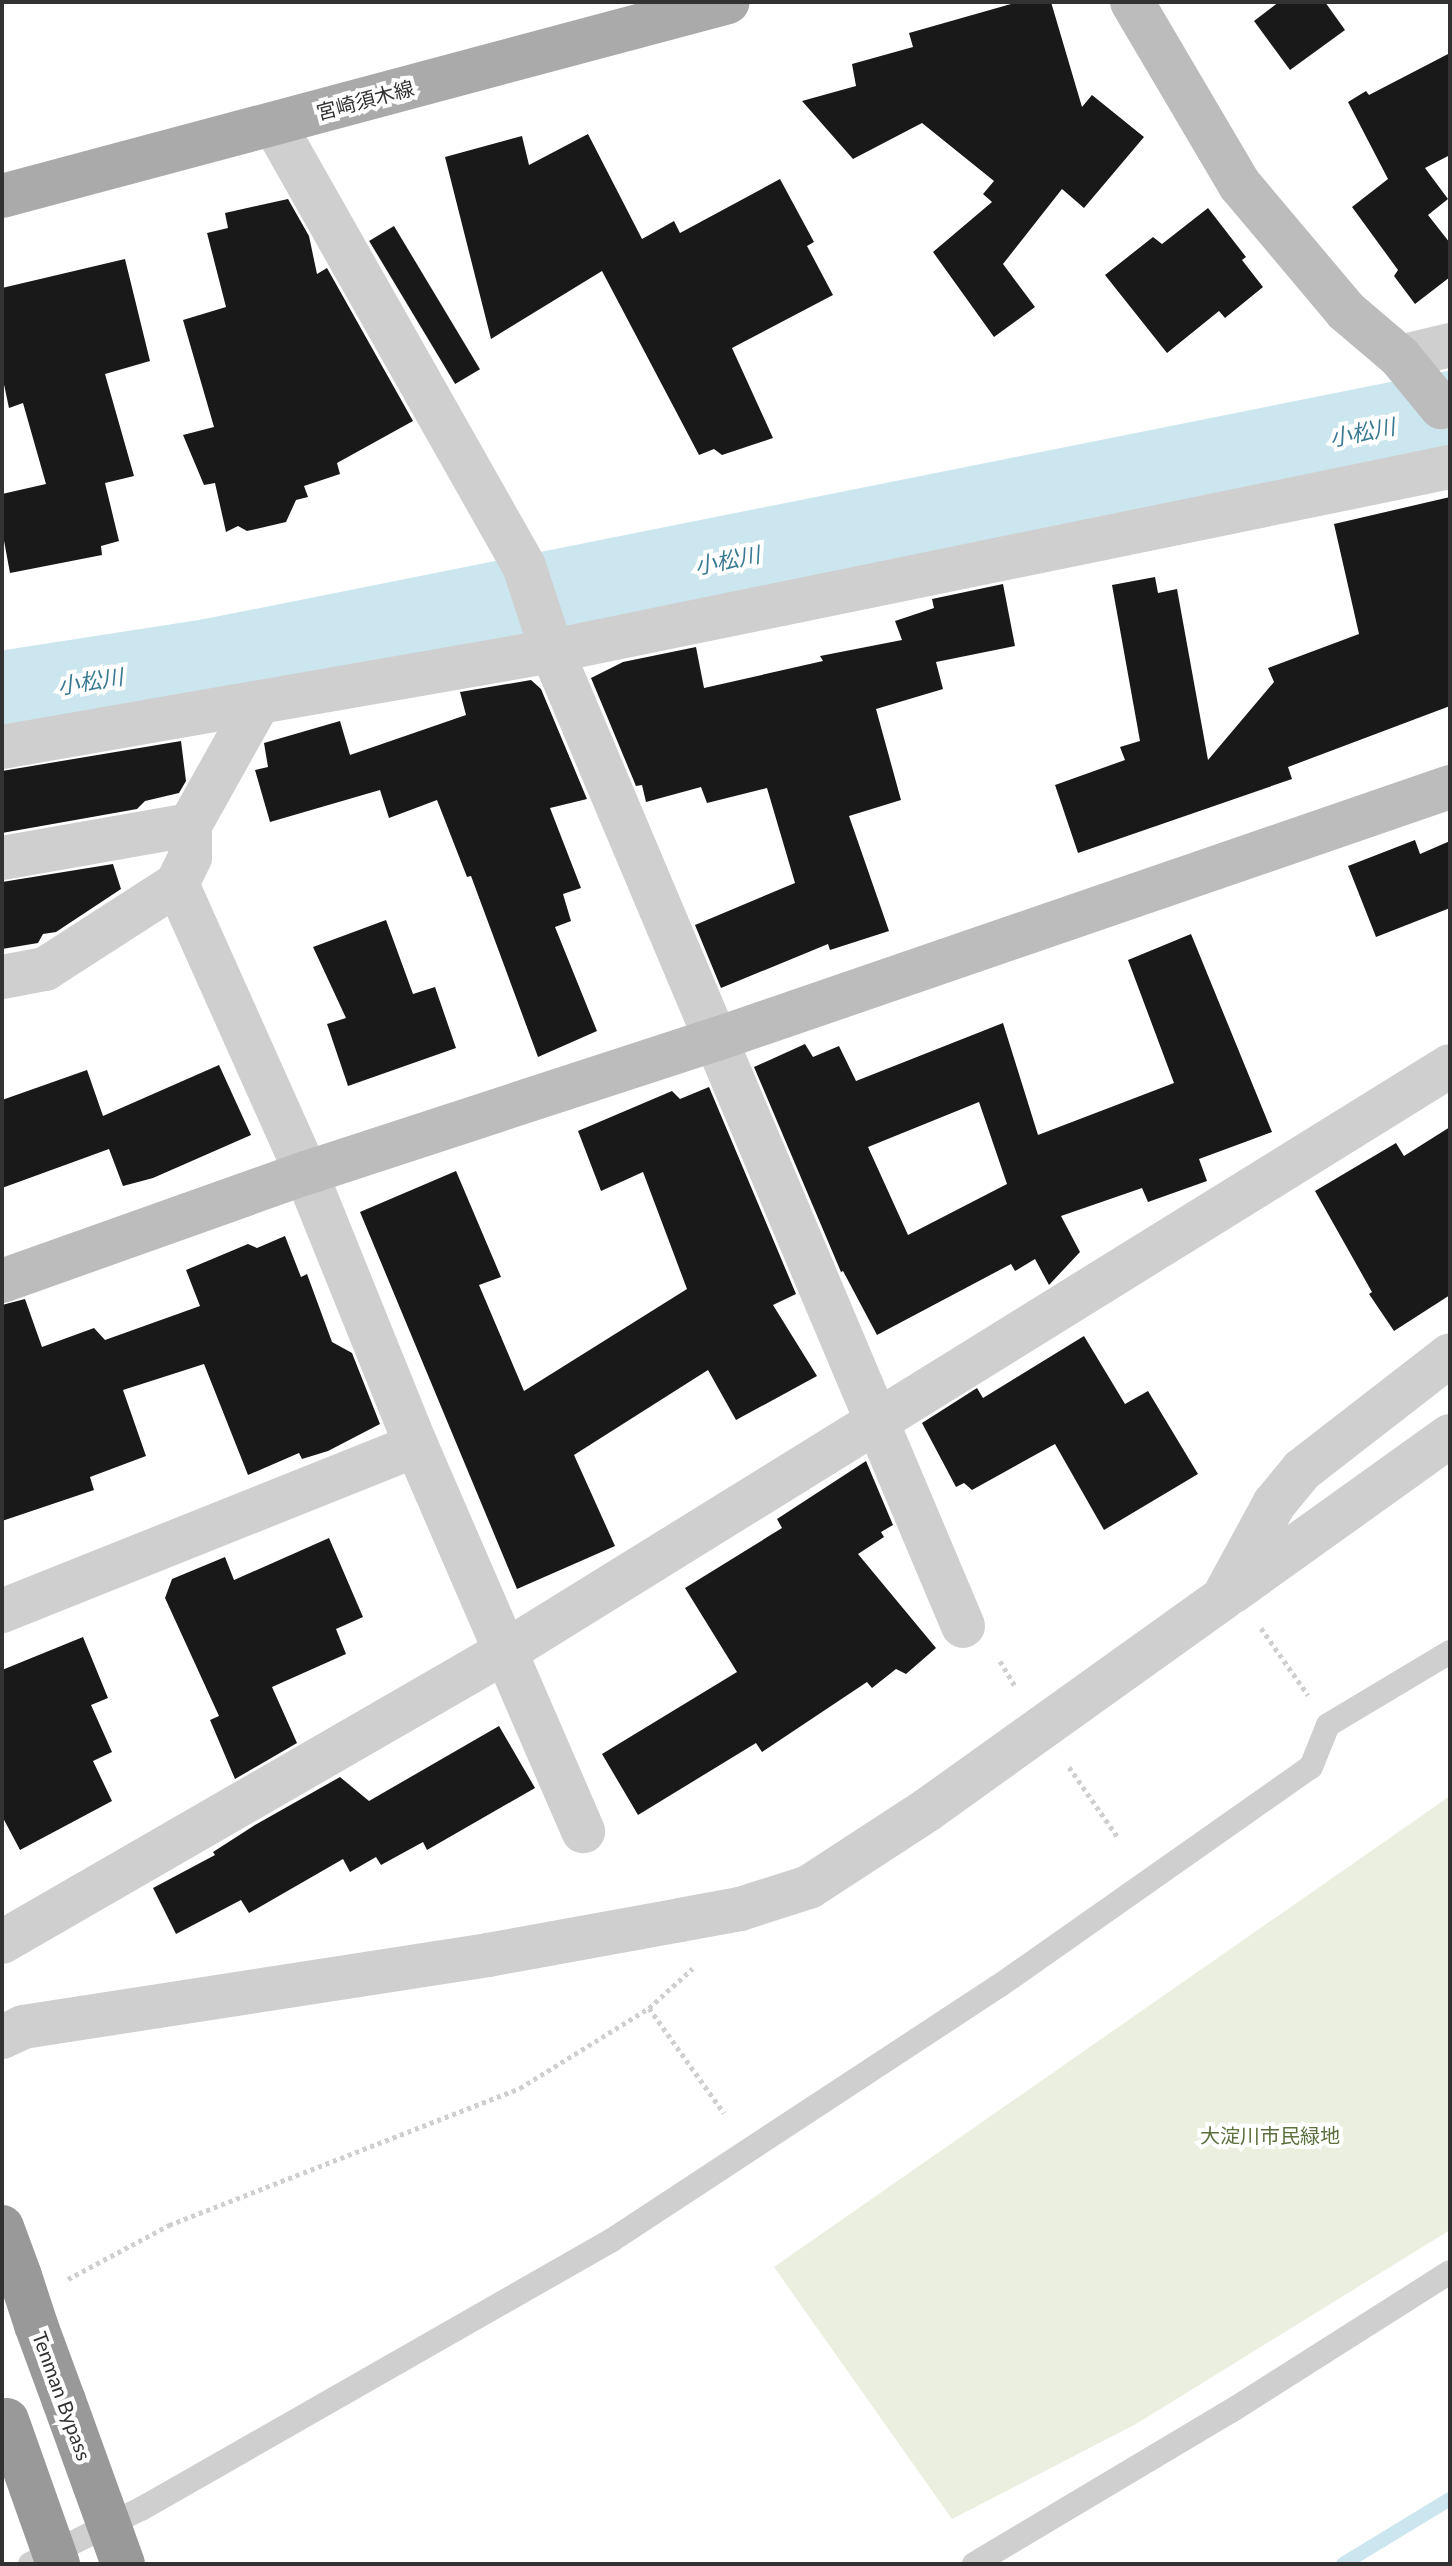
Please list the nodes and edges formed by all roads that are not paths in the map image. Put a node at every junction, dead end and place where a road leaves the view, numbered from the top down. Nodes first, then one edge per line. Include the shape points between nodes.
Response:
1 (728, 2) edge
2 (1132, 2) edge
3 (663, 11) edge
4 (274, 124) junction
5 (2, 196) edge
6 (1450, 345) edge
7 (1400, 357) junction
8 (1446, 413) edge
9 (1450, 467) edge
10 (552, 651) junction
11 (257, 705) junction
12 (2, 747) edge
13 (1450, 787) edge
14 (190, 825) junction
15 (2, 858) edge
16 (177, 884) junction
17 (2, 977) edge
18 (717, 1039) junction
19 (1450, 1066) edge
20 (306, 1173) junction
21 (2, 1281) edge
22 (1450, 1355) edge
23 (878, 1421) junction
24 (1450, 1436) edge
25 (416, 1445) junction
26 (1238, 1608) junction
27 (2, 1611) edge
28 (963, 1626) dead end
29 (508, 1650) junction
30 (1450, 1652) edge
31 (583, 1831) dead end
32 (2, 1942) edge
33 (2, 2037) edge
34 (2, 2227) edge
35 (1450, 2272) edge
36 (4, 2414) edge
37 (30, 2564) edge
38 (58, 2564) edge
39 (123, 2564) edge
40 (974, 2564) edge

1 - 3 main road, 宮崎須木線
2 - 7 street via 1240,185 1346,311
3 - 4 main road, 宮崎須木線
4 - 5 main road, 宮崎須木線
4 - 10 street via 524,566
6 - 7 street
7 - 8 street
9 - 10 street
10 - 11 street
10 - 18 street
11 - 12 street
11 - 14 street
13 - 18 street
14 - 15 street
14 - 16 street via 190,857
16 - 17 street via 45,969
16 - 20 street
18 - 20 street
18 - 23 street
19 - 23 street
20 - 21 street
20 - 25 street
22 - 26 street via 1302,1470 1274,1504
23 - 28 street
23 - 29 street
24 - 26 street
25 - 27 street
25 - 29 street
26 - 33 street via 809,1887 695,1918 23,2027
29 - 31 street
29 - 32 street
30 - 37 lane via 1328,1725 1311,1767 999,1986 612,2240 141,2509
34 - 39 highway, Tenman Bypass, bridge
35 - 40 lane
36 - 38 highway, bridge

